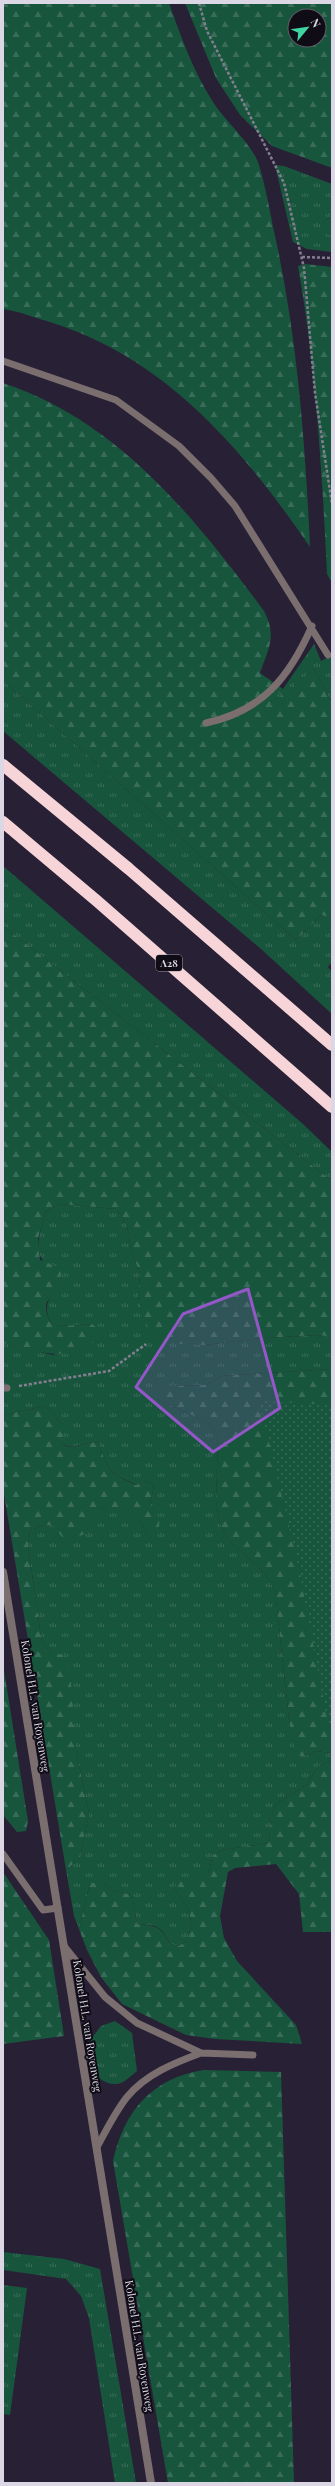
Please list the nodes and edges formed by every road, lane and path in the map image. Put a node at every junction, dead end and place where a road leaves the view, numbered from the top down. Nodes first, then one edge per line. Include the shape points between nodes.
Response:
1 (199, 3) edge
2 (302, 257) junction
3 (332, 258) edge
4 (3, 361) edge
5 (332, 504) edge
6 (312, 626) junction
7 (328, 655) dead end
8 (206, 723) dead end
9 (3, 765) edge
10 (3, 822) edge
11 (332, 1045) edge
12 (332, 1107) edge
13 (146, 1344) dead end
14 (5, 1388) edge
15 (3, 1572) edge
16 (3, 1854) edge
17 (58, 1908) junction
18 (64, 1946) junction
19 (201, 2052) junction
20 (253, 2056) dead end
21 (97, 2147) junction
22 (151, 2483) edge

1 - 2 path via 207,31 284,183
2 - 3 path
2 - 5 path via 315,393
4 - 6 lane via 116,400 178,446 212,478 235,506
6 - 7 lane
6 - 8 lane via 295,661 260,701 228,718
9 - 11 highway
10 - 12 highway, A28
13 - 14 path via 109,1371
15 - 17 street, Kolonel H.L. van Royenweg
16 - 17 lane via 42,1910
17 - 18 street, Kolonel H.L. van Royenweg
18 - 19 lane via 105,1997 121,2011 156,2033
18 - 21 street, Kolonel H.L. van Royenweg
19 - 20 lane
19 - 21 lane via 162,2069 136,2088 127,2097
21 - 22 street, Kolonel H.L. van Royenweg

